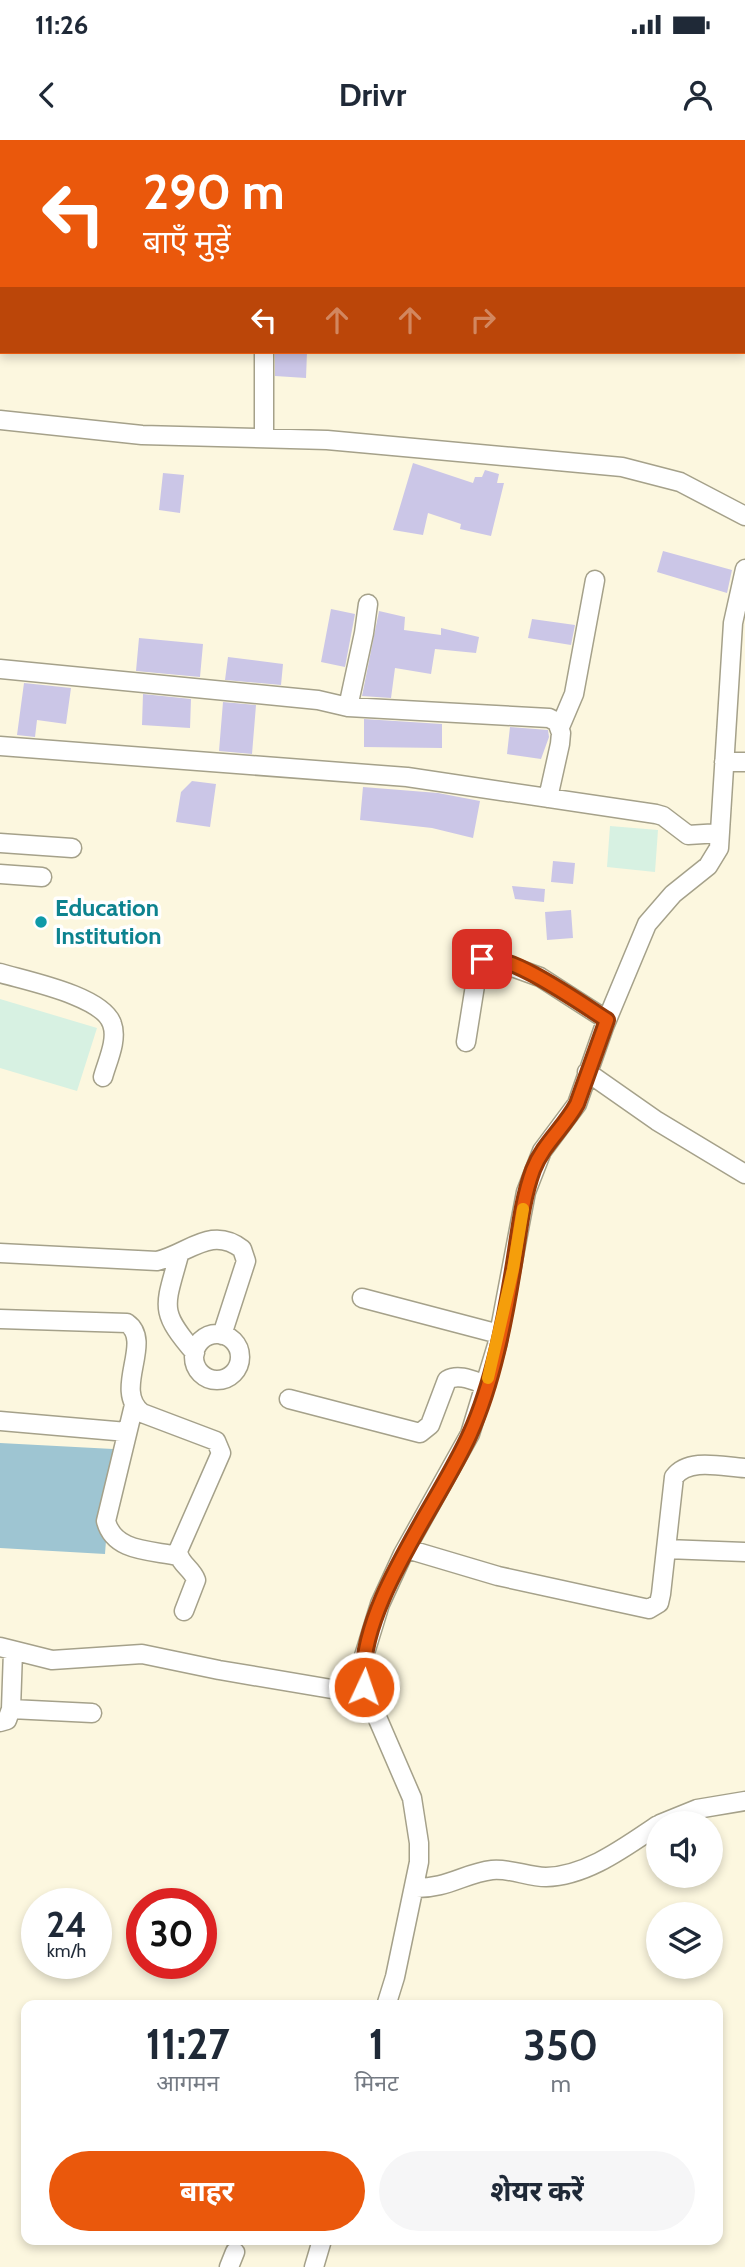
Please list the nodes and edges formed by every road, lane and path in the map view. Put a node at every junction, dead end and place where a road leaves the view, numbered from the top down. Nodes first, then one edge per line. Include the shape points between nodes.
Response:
1 (264, 354) edge
2 (0, 420) edge
3 (264, 438) junction
4 (745, 516) edge
5 (745, 569) edge
6 (596, 580) dead end
7 (368, 604) dead end
8 (0, 669) edge
9 (348, 707) junction
10 (560, 727) junction
11 (0, 746) edge
12 (724, 762) junction
13 (745, 762) edge
14 (548, 798) junction
15 (720, 833) junction
16 (0, 843) edge
17 (72, 848) dead end
18 (0, 874) edge
19 (42, 877) dead end
20 (0, 973) edge
21 (607, 1020) junction
22 (466, 1042) dead end
23 (587, 1072) junction
24 (103, 1077) dead end
25 (745, 1174) edge
26 (0, 1253) edge
27 (179, 1255) junction
28 (362, 1298) dead end
29 (0, 1319) edge
30 (499, 1334) junction
31 (222, 1335) junction
32 (195, 1353) junction
33 (486, 1385) junction
34 (289, 1399) dead end
35 (134, 1405) junction
36 (0, 1421) edge
37 (127, 1432) junction
38 (745, 1468) edge
39 (407, 1549) junction
40 (666, 1549) junction
41 (745, 1552) edge
42 (178, 1556) junction
43 (184, 1611) dead end
44 (6, 1649) edge
45 (367, 1695) junction
46 (92, 1713) dead end
47 (6, 1716) edge
48 (745, 1801) edge
49 (691, 1811) edge
50 (646, 1833) edge
51 (414, 1888) junction
52 (388, 2000) edge
53 (321, 2245) edge
54 (314, 2267) edge

1 - 3 street
2 - 3 street via 142,435
3 - 4 street via 622,467 680,482
5 - 12 street via 733,623
6 - 10 street via 574,694
7 - 9 street
8 - 9 street via 318,700
9 - 10 street via 549,718
10 - 14 street
11 - 14 street via 407,777
12 - 13 street
12 - 15 street
14 - 15 street via 656,814 688,835
15 - 21 street via 719,848 708,866 673,894 647,924
16 - 17 street
18 - 19 street
20 - 24 street via 101,1008 113,1025 114,1036
21 - 22 street via 540,977 487,958 479,964
21 - 23 street
23 - 25 street
23 - 30 street via 570,1117 542,1151 526,1192
26 - 27 street via 158,1261
27 - 31 street via 212,1238 242,1249 246,1261
27 - 32 street via 166,1313
28 - 30 street
29 - 35 street via 133,1327 137,1336 130,1395
30 - 33 street
31 - 32 street via 207,1336
31 - 32 street via 235,1342 241,1356 231,1376 217,1381 203,1376
33 - 34 street via 454,1376 447,1380 430,1424 420,1433
33 - 39 street via 470,1434
35 - 37 street
35 - 42 street via 142,1413 212,1438 220,1447
36 - 37 street
37 - 42 street via 106,1521 108,1530 120,1543
38 - 40 street via 698,1465 679,1471 674,1477
39 - 40 street via 498,1576 649,1609 659,1603
39 - 45 street via 380,1604 364,1656
40 - 41 street
42 - 43 street via 196,1580
44 - 45 street via 52,1660 142,1654
44 - 47 street
45 - 51 street via 412,1798 419,1843
46 - 47 street
48 - 49 street
50 - 51 street via 573,1872 545,1877 493,1870 440,1887
51 - 52 street
53 - 54 street

